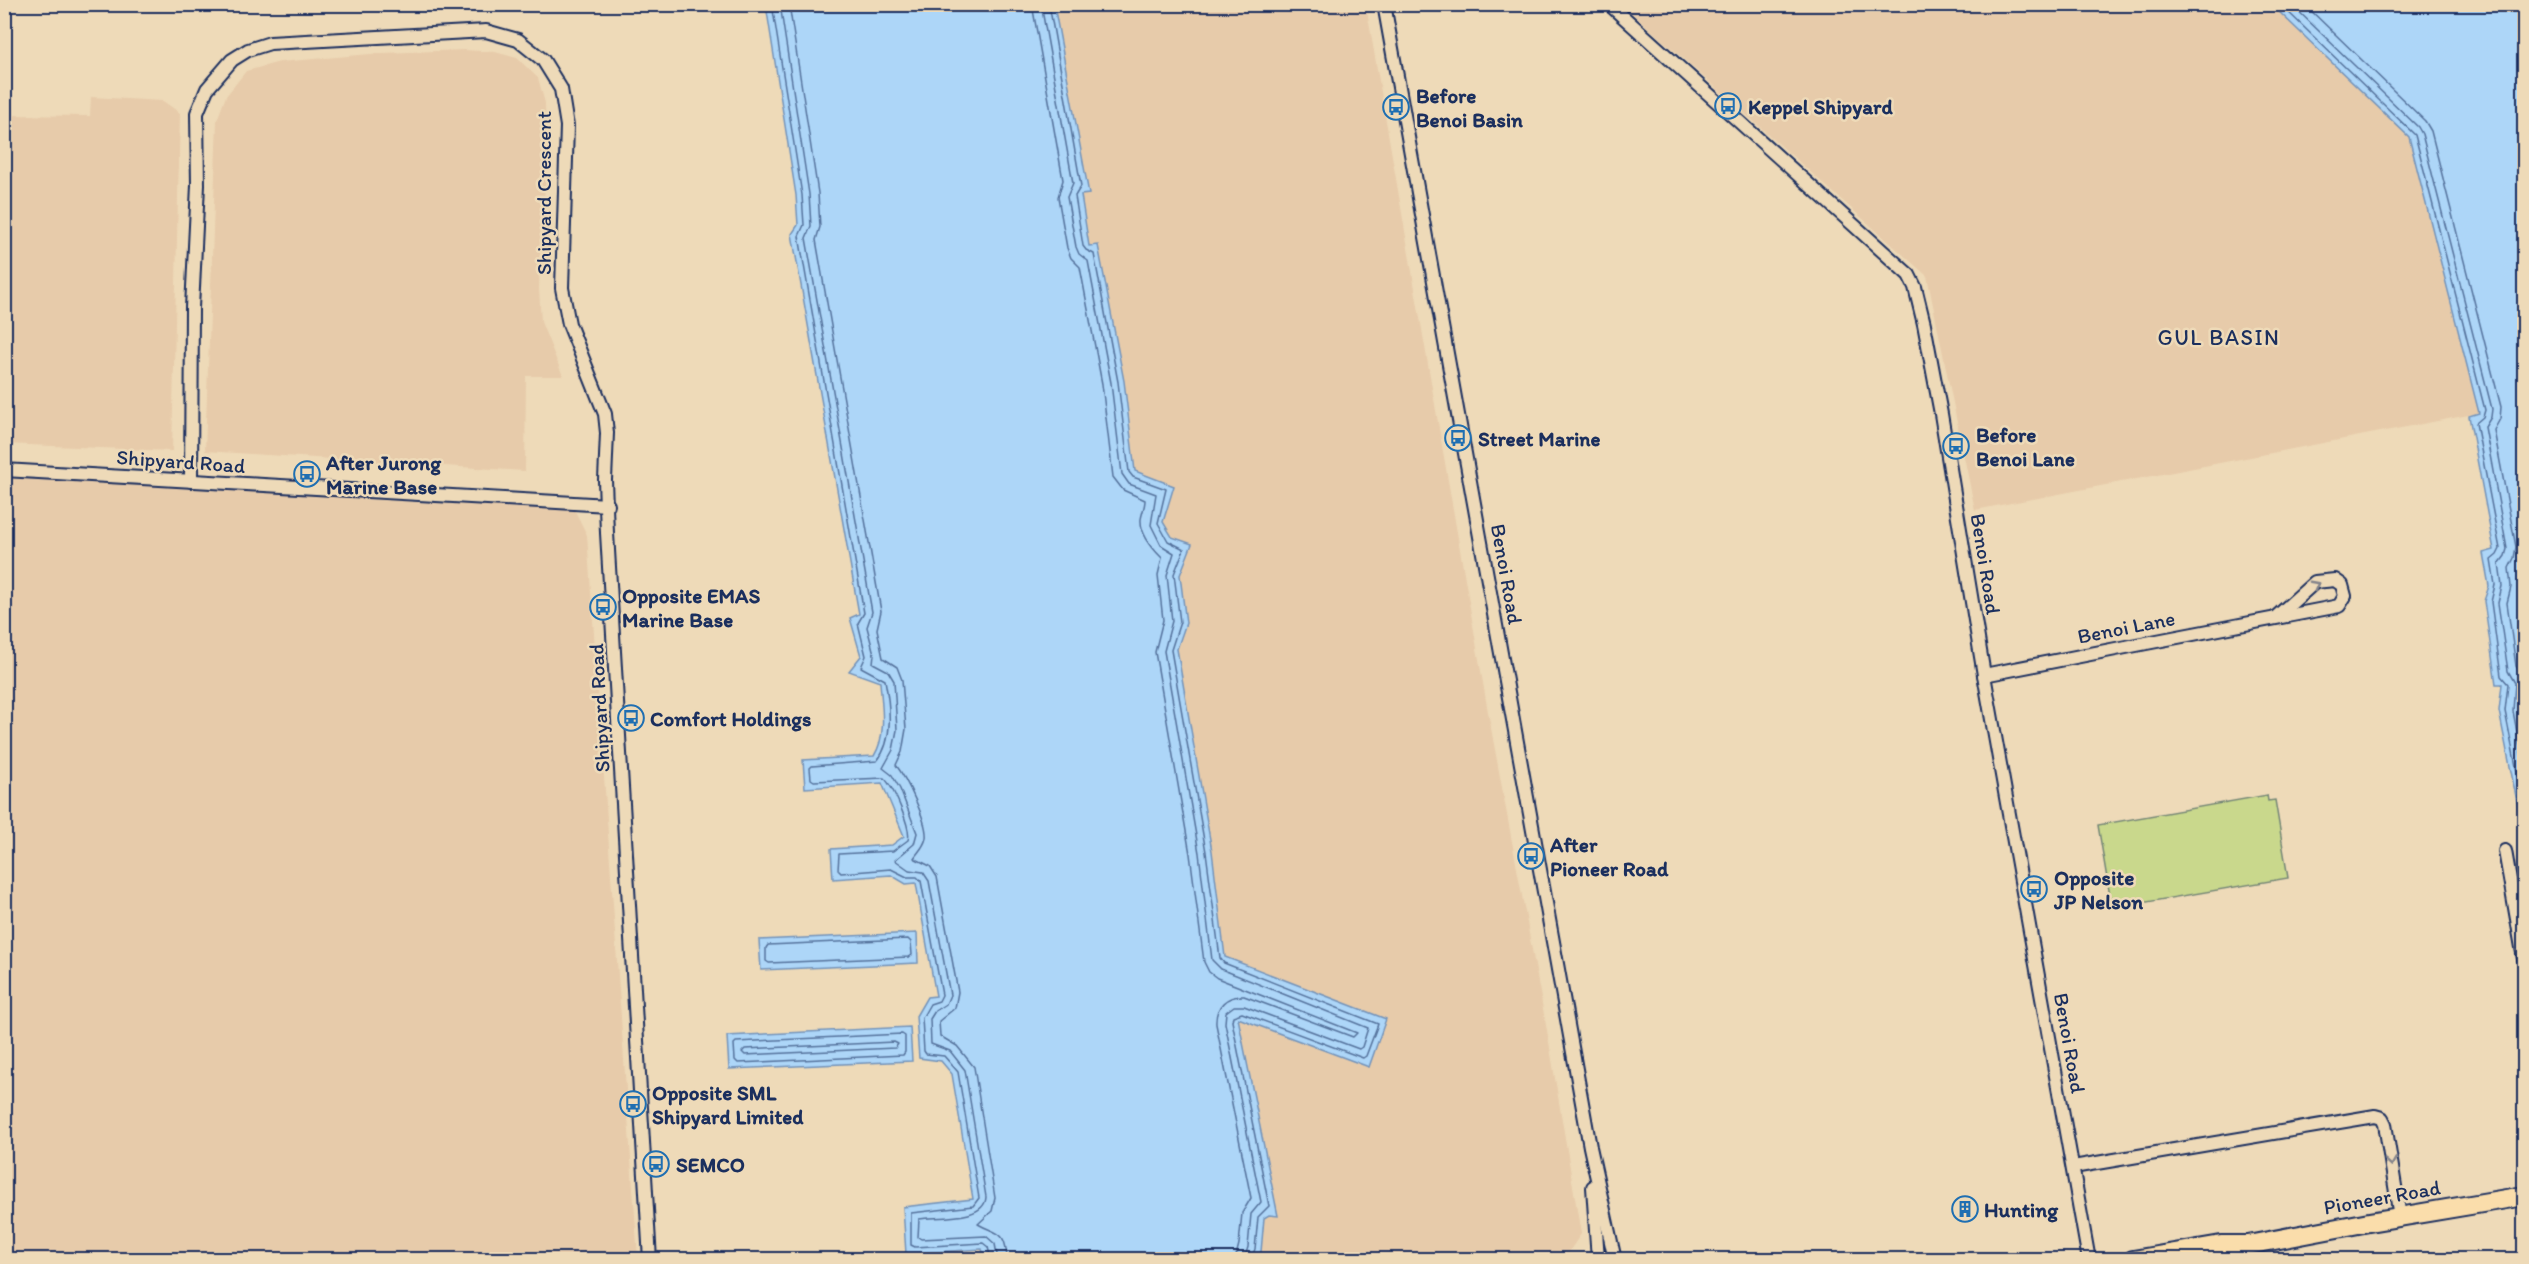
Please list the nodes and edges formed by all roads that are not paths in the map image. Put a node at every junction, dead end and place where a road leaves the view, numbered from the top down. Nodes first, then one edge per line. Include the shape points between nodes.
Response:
1 (1384, 4) edge
2 (1609, 4) edge
3 (4, 470) edge
4 (191, 481) junction
5 (608, 505) junction
6 (2275, 618) junction
7 (1984, 675) junction
8 (2505, 851) dead end
9 (2524, 959) edge
10 (1591, 1150) junction
11 (2073, 1167) junction
12 (2524, 1196) edge
13 (2400, 1217) junction
14 (2248, 1245) junction
15 (650, 1260) edge
16 (1598, 1260) edge
17 (1615, 1260) edge
18 (2089, 1260) edge
19 (2133, 1260) edge
20 (2205, 1260) edge

1 - 10 street, Benoi Road
2 - 7 street, Benoi Road via 1909,274 1924,324
3 - 4 street, Shipyard Road
4 - 5 street, Shipyard Road
4 - 5 street, Shipyard Crescent via 197,113 207,89 232,60 270,43 486,31 518,40 543,60 561,89 567,126 562,288 569,324 604,414
5 - 15 street, Shipyard Road
6 -> 6 street, Benoi Lane via 2315,582 2335,580 2342,585 2345,596 2338,606
6 - 7 street, Benoi Lane
7 - 11 street, Benoi Road
8 - 9 street
10 - 16 street, Benoi Road
10 - 17 street, Benoi Road
11 -> 13 street via 2379,1117 2385,1124
11 - 18 street, Benoi Road
12 - 13 main road, Pioneer Road
13 - 14 main road, Pioneer Road
14 - 19 main road, Pioneer Road via 2221,1245
14 - 20 main road, Pioneer Road

